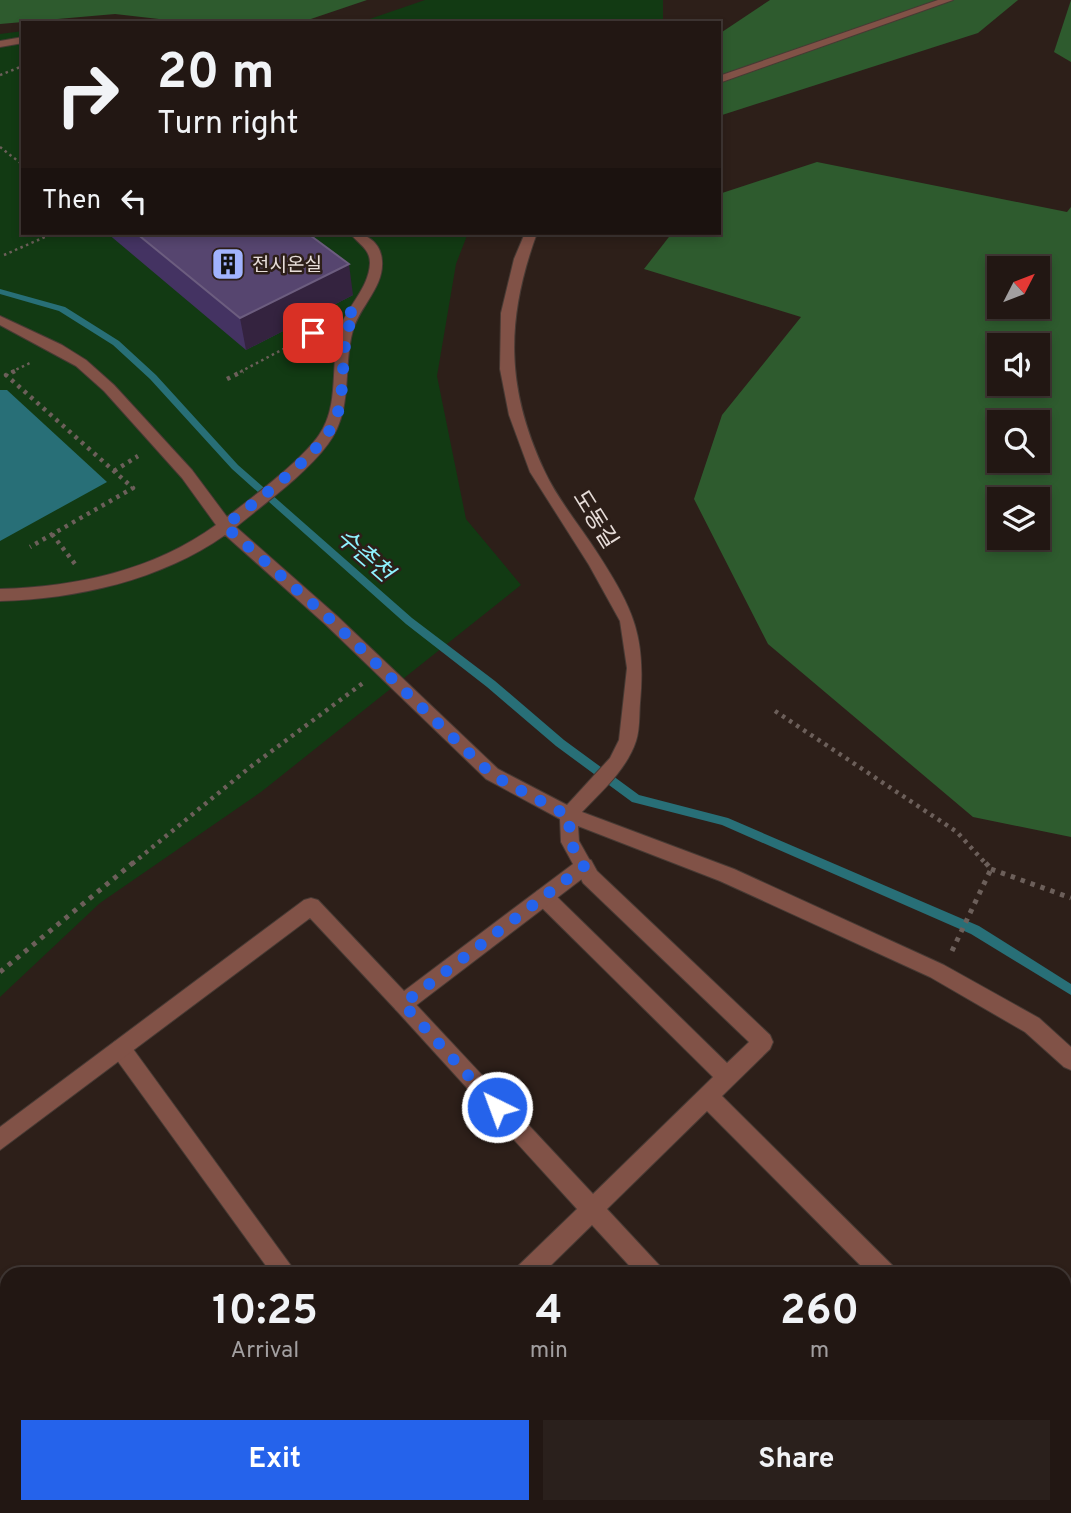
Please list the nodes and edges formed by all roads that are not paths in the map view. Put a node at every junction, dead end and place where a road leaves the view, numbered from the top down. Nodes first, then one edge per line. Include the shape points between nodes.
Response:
1 (948, 0) edge
2 (21, 40) edge
3 (0, 44) edge
4 (721, 79) edge
5 (359, 235) edge
6 (530, 235) edge
7 (0, 320) edge
8 (225, 526) junction
9 (0, 595) edge
10 (569, 816) junction
11 (584, 866) junction
12 (544, 897) junction
13 (403, 1004) junction
14 (121, 1049) junction
15 (1071, 1060) edge
16 (727, 1077) junction
17 (707, 1096) junction
18 (0, 1140) edge
19 (591, 1210) junction
20 (281, 1267) edge
21 (533, 1267) edge
22 (645, 1267) edge
23 (878, 1267) edge

1 - 4 street
2 - 3 street
5 - 8 street via 370,244 376,264 344,342 337,418 322,442
6 - 10 street, 도동길 via 508,313 507,369 516,415 537,472 628,621 635,668 628,740 616,763
7 - 8 street via 81,363 126,404
8 - 9 street via 192,549 90,584 55,592
8 - 10 street via 492,775
10 - 11 street via 570,842
10 - 15 street via 727,875 937,971 1032,1025
11 - 12 street
11 - 16 street via 590,877 763,1042
12 - 13 street
12 - 16 street
13 - 14 street via 312,906
13 - 19 street
14 - 18 street
14 - 20 street
16 - 17 street
17 - 19 street
17 - 23 street
19 - 21 street
19 - 22 street

